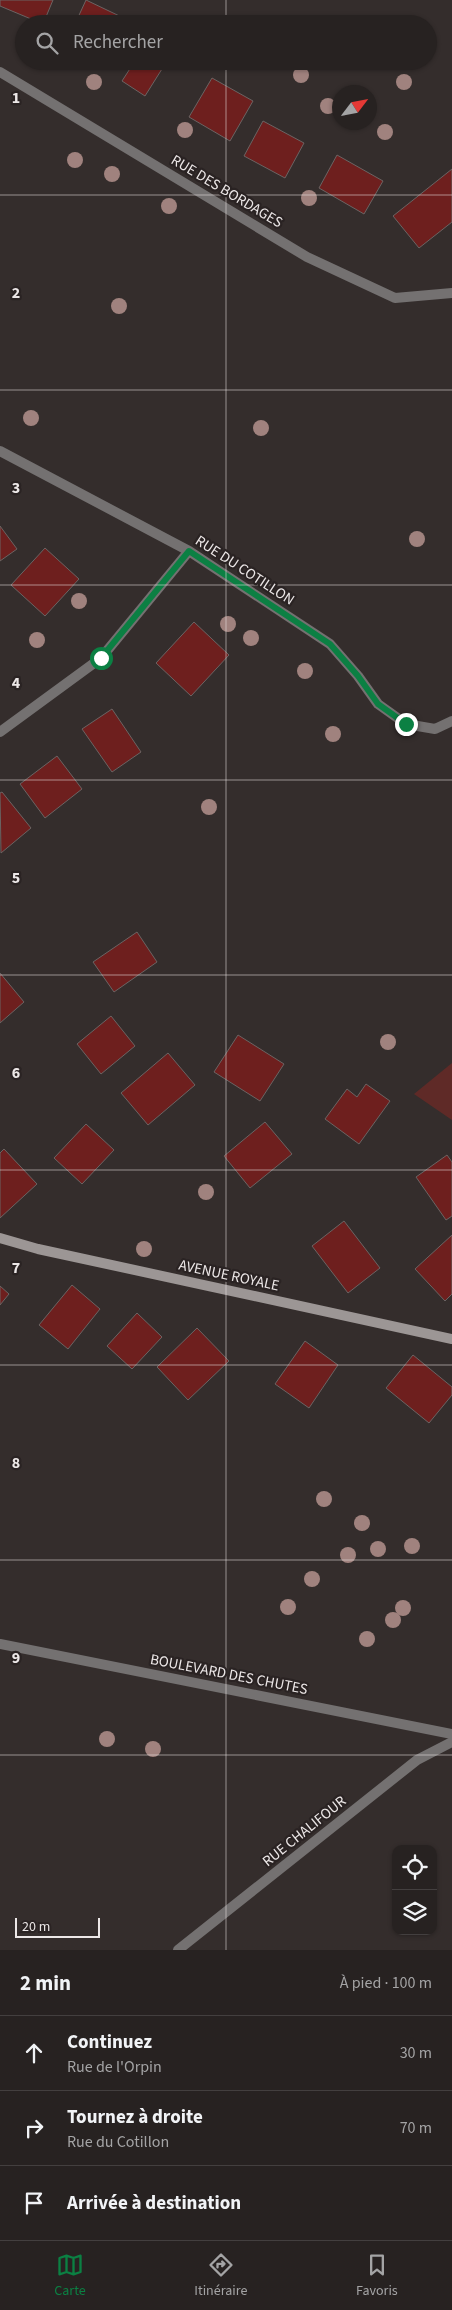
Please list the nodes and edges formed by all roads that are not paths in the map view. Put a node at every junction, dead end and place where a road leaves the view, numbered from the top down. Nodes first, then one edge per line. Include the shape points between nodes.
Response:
1 (0, 72) edge
2 (452, 293) edge
3 (0, 451) edge
4 (189, 551) junction
5 (452, 721) edge
6 (0, 732) edge
7 (0, 1238) edge
8 (450, 1336) edge
9 (0, 1644) edge
10 (452, 1734) edge
11 (452, 1742) edge
12 (178, 1950) edge

1 - 2 street, RUE DES BORDAGES via 307,257 395,298
3 - 4 street, RUE DU COTILLON
4 - 5 street, RUE DU COTILLON via 330,644 378,704 406,724 434,728
4 - 6 street via 101,658
7 - 8 main road, AVENUE ROYALE via 38,1249
9 - 10 street, BOULEVARD DES CHUTES
11 - 12 street, RUE CHALIFOUR via 417,1760

